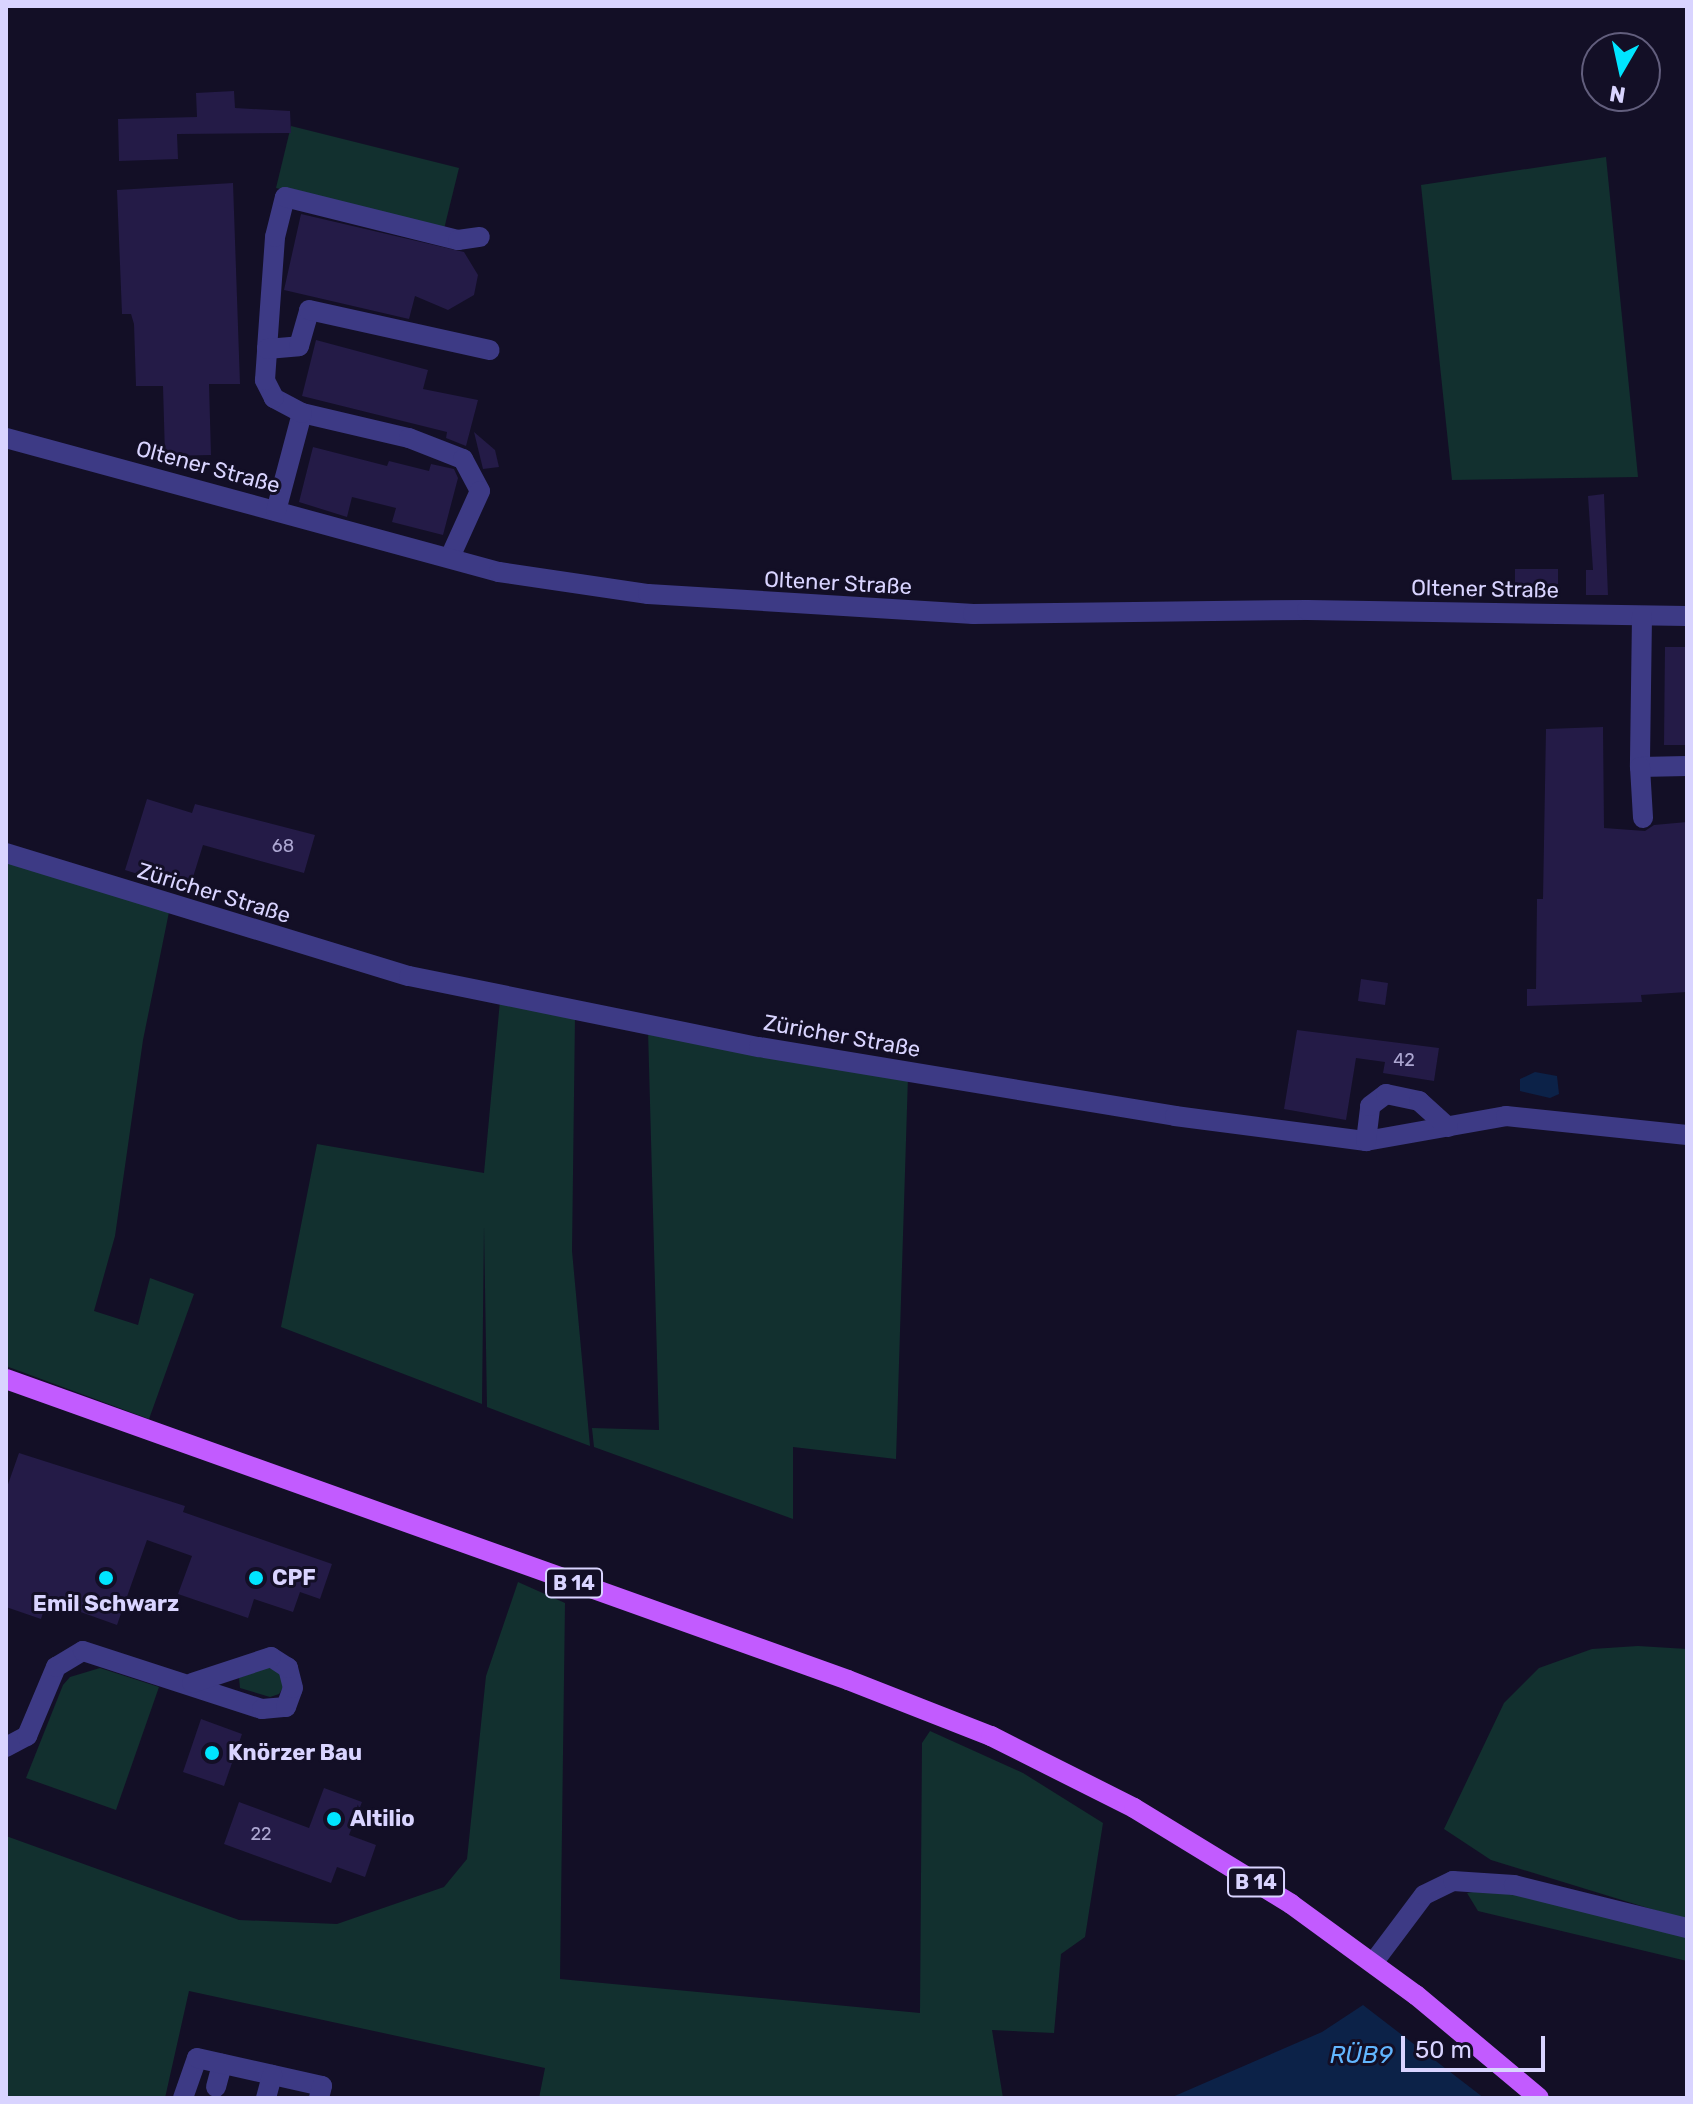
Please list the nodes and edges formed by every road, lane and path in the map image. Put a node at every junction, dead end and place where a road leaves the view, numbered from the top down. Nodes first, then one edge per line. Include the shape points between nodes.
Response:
1 (480, 237) dead end
2 (267, 349) junction
3 (490, 350) dead end
4 (302, 413) junction
5 (6, 438) edge
6 (276, 511) junction
7 (450, 557) junction
8 (1642, 616) junction
9 (1687, 616) edge
10 (1687, 766) edge
11 (1640, 767) junction
12 (1643, 818) dead end
13 (6, 853) edge
14 (1448, 1127) junction
15 (1687, 1135) edge
16 (1366, 1141) junction
17 (6, 1379) edge
18 (192, 1683) dead end
19 (6, 1747) edge
20 (1687, 1928) edge
21 (1373, 1963) junction
22 (222, 2064) junction
23 (272, 2075) junction
24 (216, 2087) dead end
25 (183, 2098) edge
26 (266, 2098) edge
27 (319, 2098) edge
28 (1539, 2098) edge

1 - 2 street via 458,240 285,197 275,237
2 - 3 street via 299,346 309,310
2 - 4 street via 265,380 274,398
4 - 6 street
4 - 7 street via 409,438 463,459 480,491
5 - 6 street, Oltener Straße
6 - 7 street, Oltener Straße
7 - 8 street, Oltener Straße via 499,572 588,586 973,614 1307,610
8 - 9 street, Oltener Straße
8 - 11 street
10 - 11 street
11 - 12 street
13 - 16 street, Züricher Straße via 321,951 526,1001 759,1047 1175,1116
14 - 15 street, Züricher Straße via 1506,1116
14 - 16 street, Züricher Straße
14 - 16 street via 1419,1101 1386,1094 1370,1106
17 - 21 main road, B 14 via 991,1736 1185,1838
18 - 19 street via 83,1651 56,1667 27,1736
20 - 21 street via 1514,1885 1453,1881 1424,1895
21 - 28 main road, B 14
22 - 23 street
22 - 24 street
22 - 25 street via 197,2058
23 - 26 street
23 - 27 street via 322,2086

